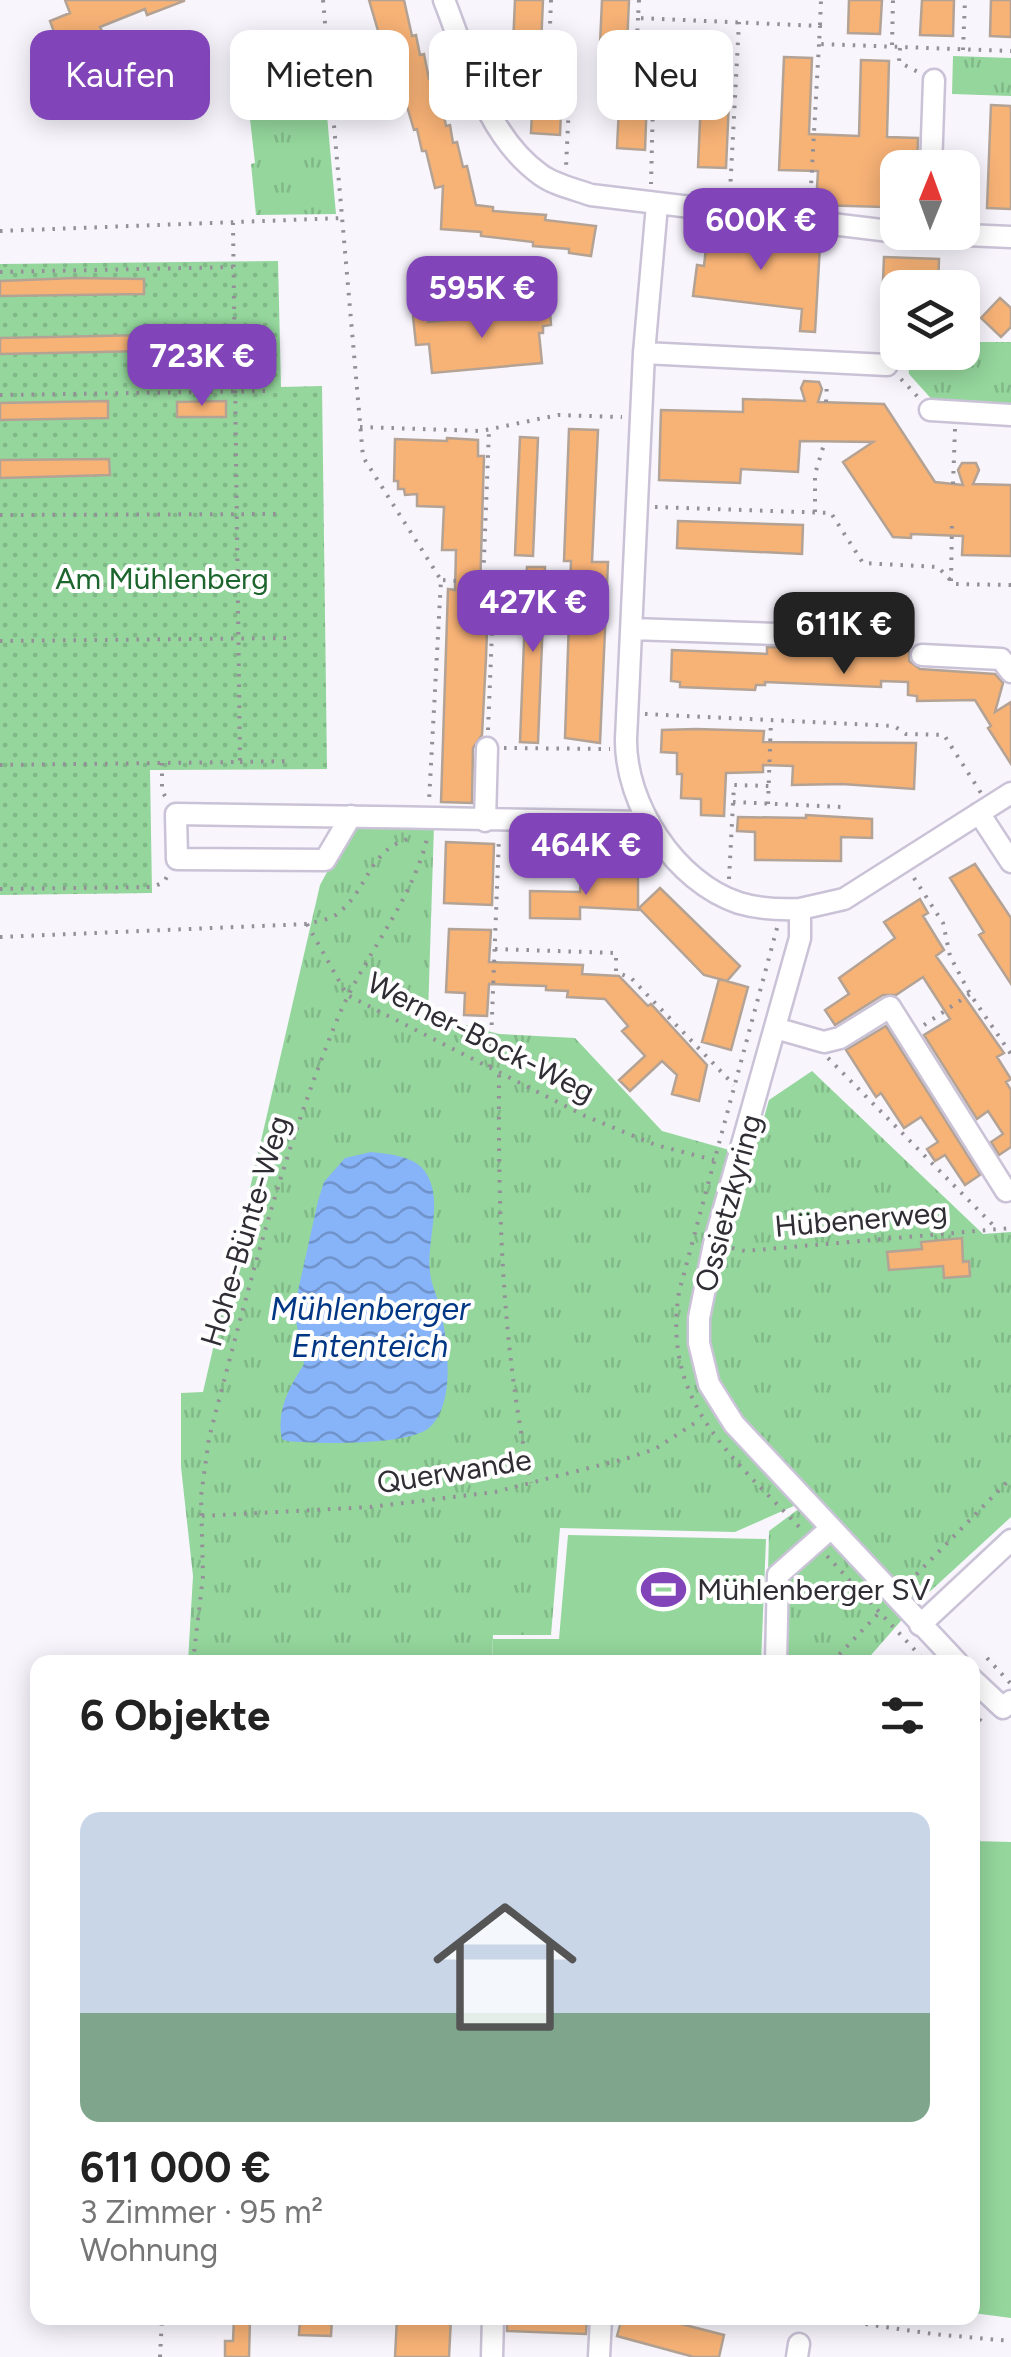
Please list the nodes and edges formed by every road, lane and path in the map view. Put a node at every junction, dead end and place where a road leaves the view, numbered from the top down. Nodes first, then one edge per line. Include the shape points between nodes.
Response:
1 (323, 0) edge
2 (444, 0) edge
3 (551, 0) edge
4 (639, 0) edge
5 (821, 0) edge
6 (893, 0) edge
7 (965, 0) edge
8 (638, 18) junction
9 (740, 22) junction
10 (820, 26) junction
11 (819, 44) junction
12 (892, 47) junction
13 (900, 48) junction
14 (963, 50) junction
15 (1011, 51) edge
16 (934, 80) joint
17 (932, 150) edge
18 (565, 186) junction
19 (657, 205) junction
20 (728, 213) junction
21 (342, 218) junction
22 (809, 222) junction
23 (233, 223) junction
24 (880, 230) edge
25 (0, 231) edge
26 (980, 236) edge
27 (1011, 237) edge
28 (233, 267) junction
29 (0, 272) edge
30 (644, 353) junction
31 (880, 364) edge
32 (893, 370) edge
33 (234, 391) junction
34 (270, 391) dead end
35 (0, 395) edge
36 (930, 410) joint
37 (955, 412) junction
38 (1011, 415) edge
39 (642, 418) junction
40 (360, 427) junction
41 (489, 430) junction
42 (826, 441) dead end
43 (953, 484) dead end
44 (637, 505) junction
45 (814, 512) junction
46 (281, 514) dead end
47 (0, 515) edge
48 (236, 515) junction
49 (952, 524) dead end
50 (440, 580) junction
51 (951, 581) junction
52 (483, 583) junction
53 (1011, 585) edge
54 (632, 629) junction
55 (288, 638) dead end
56 (896, 638) dead end
57 (238, 639) junction
58 (0, 642) edge
59 (922, 655) dead end
60 (1011, 672) edge
61 (628, 713) junction
62 (770, 720) junction
63 (487, 748) junction
64 (626, 750) junction
65 (292, 761) dead end
66 (162, 762) junction
67 (240, 762) junction
68 (0, 765) edge
69 (769, 786) junction
70 (1011, 794) edge
71 (733, 802) junction
72 (768, 804) junction
73 (843, 807) dead end
74 (984, 810) junction
75 (176, 814) junction
76 (351, 816) junction
77 (492, 821) junction
78 (649, 822) junction
79 (428, 828) junction
80 (177, 859) junction
81 (903, 861) junction
82 (1011, 862) edge
83 (0, 889) edge
84 (721, 894) junction
85 (791, 909) junction
86 (307, 924) junction
87 (0, 937) edge
88 (495, 949) junction
89 (970, 994) junction
90 (348, 995) junction
91 (775, 1028) junction
92 (908, 1036) junction
93 (824, 1042) junction
94 (1011, 1054) edge
95 (490, 1068) junction
96 (499, 1074) junction
97 (734, 1084) junction
98 (713, 1159) junction
99 (736, 1165) junction
100 (1006, 1191) dead end
101 (997, 1228) junction
102 (1011, 1228) edge
103 (714, 1244) junction
104 (701, 1418) dead end
105 (1011, 1478) edge
106 (531, 1484) junction
107 (201, 1516) junction
108 (830, 1528) junction
109 (1011, 1540) edge
110 (887, 1605) junction
111 (920, 1626) junction
112 (194, 1655) edge
113 (776, 1655) edge
114 (839, 1655) edge
115 (921, 1655) edge
116 (949, 1655) edge
117 (987, 1658) dead end
118 (1011, 1684) edge
119 (980, 1686) edge
120 (1011, 1700) edge
121 (162, 2325) edge
122 (494, 2325) edge
123 (600, 2325) edge
124 (872, 2325) edge
125 (1011, 2341) edge
126 (160, 2357) edge
127 (492, 2357) edge
128 (598, 2357) edge

1 - 21 path
2 - 18 street via 503,138 543,177
3 - 18 path via 548,52 571,58
4 - 8 path
5 - 10 path
6 - 12 path
7 - 14 path
8 - 9 path
8 - 19 path via 636,57 654,60 650,192
9 - 10 path
9 - 20 path
10 - 11 path
11 - 12 path
11 - 22 path
12 - 13 path
13 - 14 path
13 - 16 path via 899,62
14 - 15 path
16 - 17 street
18 - 19 street
19 - 20 street
19 - 30 street
20 - 22 street
21 - 23 path
21 - 40 path
22 - 24 street
23 - 25 path
23 - 28 path
26 - 27 street
28 - 29 path
28 - 33 path
30 - 31 street
30 - 39 street
32 - 36 path
33 - 34 path
33 - 35 path
33 - 48 path
36 - 37 street
37 - 38 street
37 - 43 path
39 - 41 path via 558,415
39 - 44 street
40 - 41 path
40 - 50 path via 362,457
41 - 52 path
42 - 45 path via 815,474
44 - 45 path
44 - 54 street
45 - 51 path via 832,513 863,563 938,567
46 - 48 path
47 - 48 path
48 - 57 path
49 - 51 path
50 - 52 path
50 - 79 path, Hohe-Bünte-Weg
51 - 53 path
52 - 63 path via 494,584
54 - 56 street
54 - 61 street
55 - 57 path
57 - 58 path
57 - 67 path
59 - 60 street via 1002,659
61 - 62 path
61 - 64 street
62 - 69 path
62 - 74 path via 944,735
63 - 64 path
63 - 77 street
64 - 78 street via 632,786
65 - 67 path
66 - 67 path
66 - 68 path
66 - 75 path via 162,790
69 - 71 path via 734,784
69 - 72 path
70 - 74 street
71 - 72 path
71 - 84 path via 730,877
72 - 73 path
74 - 81 street
74 - 82 street
75 - 76 street
75 - 80 street
76 - 79 street
76 - 80 street via 325,860
77 - 78 street
77 - 79 street
77 - 88 path
78 - 84 street via 686,869
79 - 86 path via 378,857 335,916
79 - 90 path, Hohe-Bünte-Weg via 410,885
80 - 83 path via 164,882 152,886
81 - 85 street via 844,899
81 - 89 path via 943,923 950,956
84 - 85 street
85 - 91 street, Ossietzkyring via 800,938
85 - 97 path
86 - 87 path
86 - 90 path, Werner-Bock-Weg
88 - 95 path
88 - 97 path via 616,953 616,972 632,978
89 - 92 path
89 - 94 path
90 - 95 path, Werner-Bock-Weg
90 - 107 path, Hohe-Bünte-Weg via 262,1244 209,1438
91 - 93 street
91 - 99 street, Ossietzkyring
92 - 93 street via 890,1007
92 - 100 street
93 - 101 path via 828,1059
95 - 96 path, Werner-Bock-Weg
96 - 98 path, Werner-Bock-Weg via 656,1145
96 - 106 path via 510,1351
97 - 98 path
98 - 99 path, Werner-Bock-Weg
99 - 103 street, Ossietzkyring
101 - 102 path, Hübenerweg
101 - 103 path, Hübenerweg via 746,1251
103 - 108 street, Ossietzkyring via 698,1318 710,1384 734,1424
104 - 106 path, Querwande via 654,1449
105 - 110 path
106 - 107 path, Querwande via 370,1507
107 - 112 path, Hohe-Bünte-Weg via 203,1576
108 - 110 street, Ossietzkyring
108 - 113 street via 778,1576
109 - 111 street
110 - 111 street, Ossietzkyring
110 - 114 path
110 - 115 path
111 - 116 street, Ossietzkyring
117 - 118 path
119 - 120 street via 1003,1708
121 - 126 path
122 - 127 street
123 - 128 street
124 - 125 path

